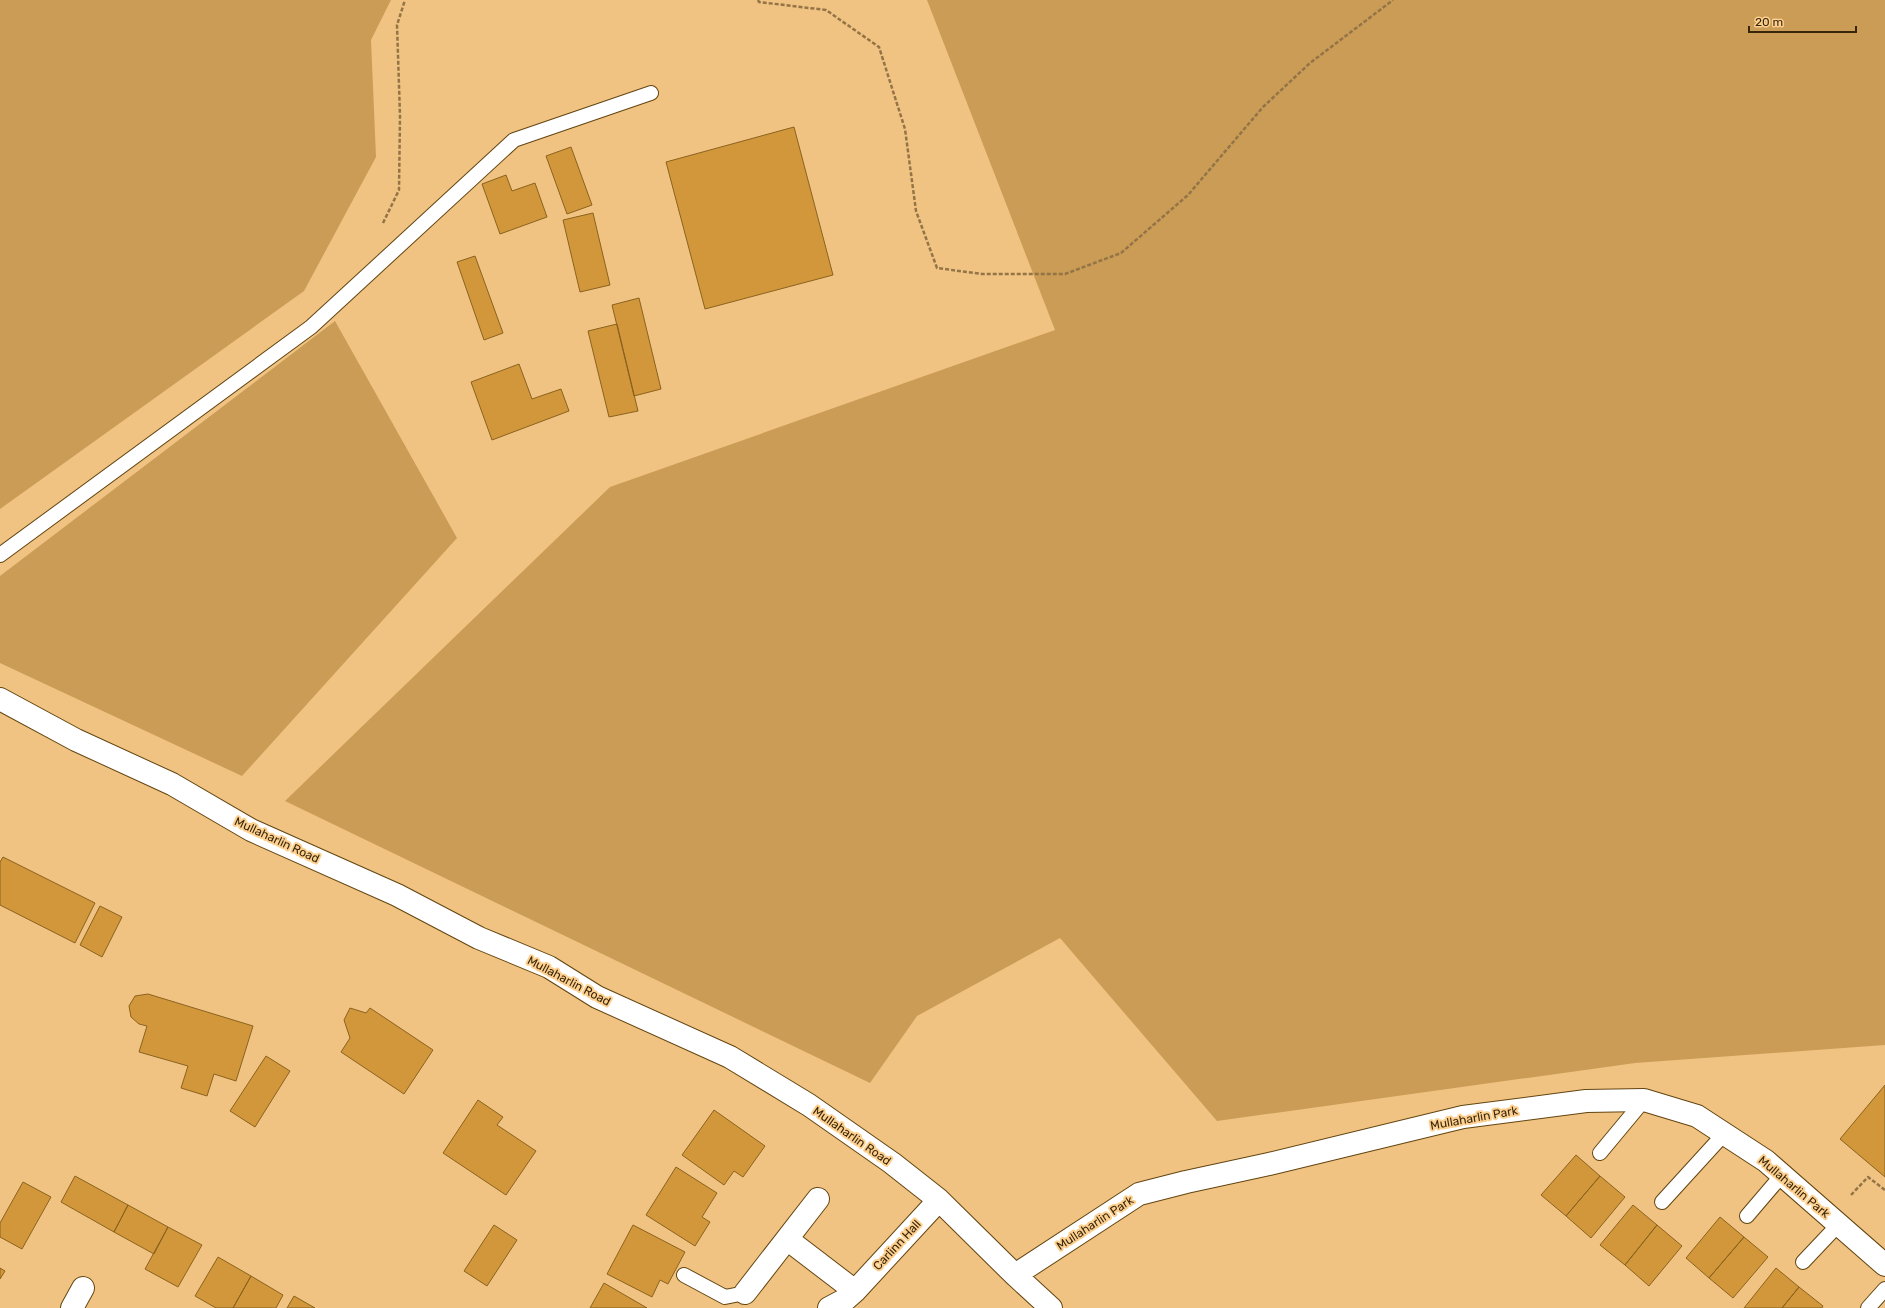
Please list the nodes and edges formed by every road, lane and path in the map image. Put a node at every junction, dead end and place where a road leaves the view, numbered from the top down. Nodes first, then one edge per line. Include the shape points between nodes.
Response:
1 (405, 0) edge
2 (758, 0) edge
3 (1393, 0) edge
4 (651, 93) dead end
5 (382, 225) dead end
6 (0, 555) edge
7 (0, 699) edge
8 (1644, 1100) junction
9 (1724, 1134) junction
10 (1600, 1154) dead end
11 (1782, 1175) junction
12 (1885, 1190) edge
13 (818, 1199) dead end
14 (939, 1200) junction
15 (1662, 1202) dead end
16 (1747, 1216) dead end
17 (1834, 1221) junction
18 (788, 1239) junction
19 (1802, 1262) dead end
20 (1885, 1265) edge
21 (684, 1274) dead end
22 (1015, 1275) junction
23 (83, 1288) dead end
24 (1885, 1288) edge
25 (855, 1291) junction
26 (745, 1293) joint
27 (72, 1308) edge
28 (829, 1308) edge
29 (1051, 1308) edge
30 (1868, 1308) edge

1 - 5 path via 397,25 399,190
2 - 3 path via 826,10 879,47 904,129 916,211 937,268 982,274 1066,274 1121,253 1188,195 1263,107 1304,69
4 - 6 lane via 514,140 311,327
7 - 14 street, Mullaharlin Road via 76,740 172,784 252,830 397,896 479,938 549,967 597,997 730,1057 809,1105 892,1163
8 - 9 street, Mullaharlin Park via 1697,1116
8 - 10 lane
8 - 22 street, Mullaharlin Park via 1586,1101 1463,1117 1139,1194
9 - 11 street, Mullaharlin Park via 1766,1161
9 - 15 lane
11 - 16 lane
11 - 17 street, Mullaharlin Park
12 - 17 path via 1868,1177
13 - 18 street
14 - 22 street, Mullaharlin Road
14 - 25 street, Carlinn Hall
17 - 19 lane
17 - 20 street, Mullaharlin Park
18 - 25 street
18 - 26 street
21 - 26 lane via 725,1297
22 - 29 street, Mullaharlin Road
23 - 27 street
24 - 30 lane
25 - 28 street, Carlinn Hall

